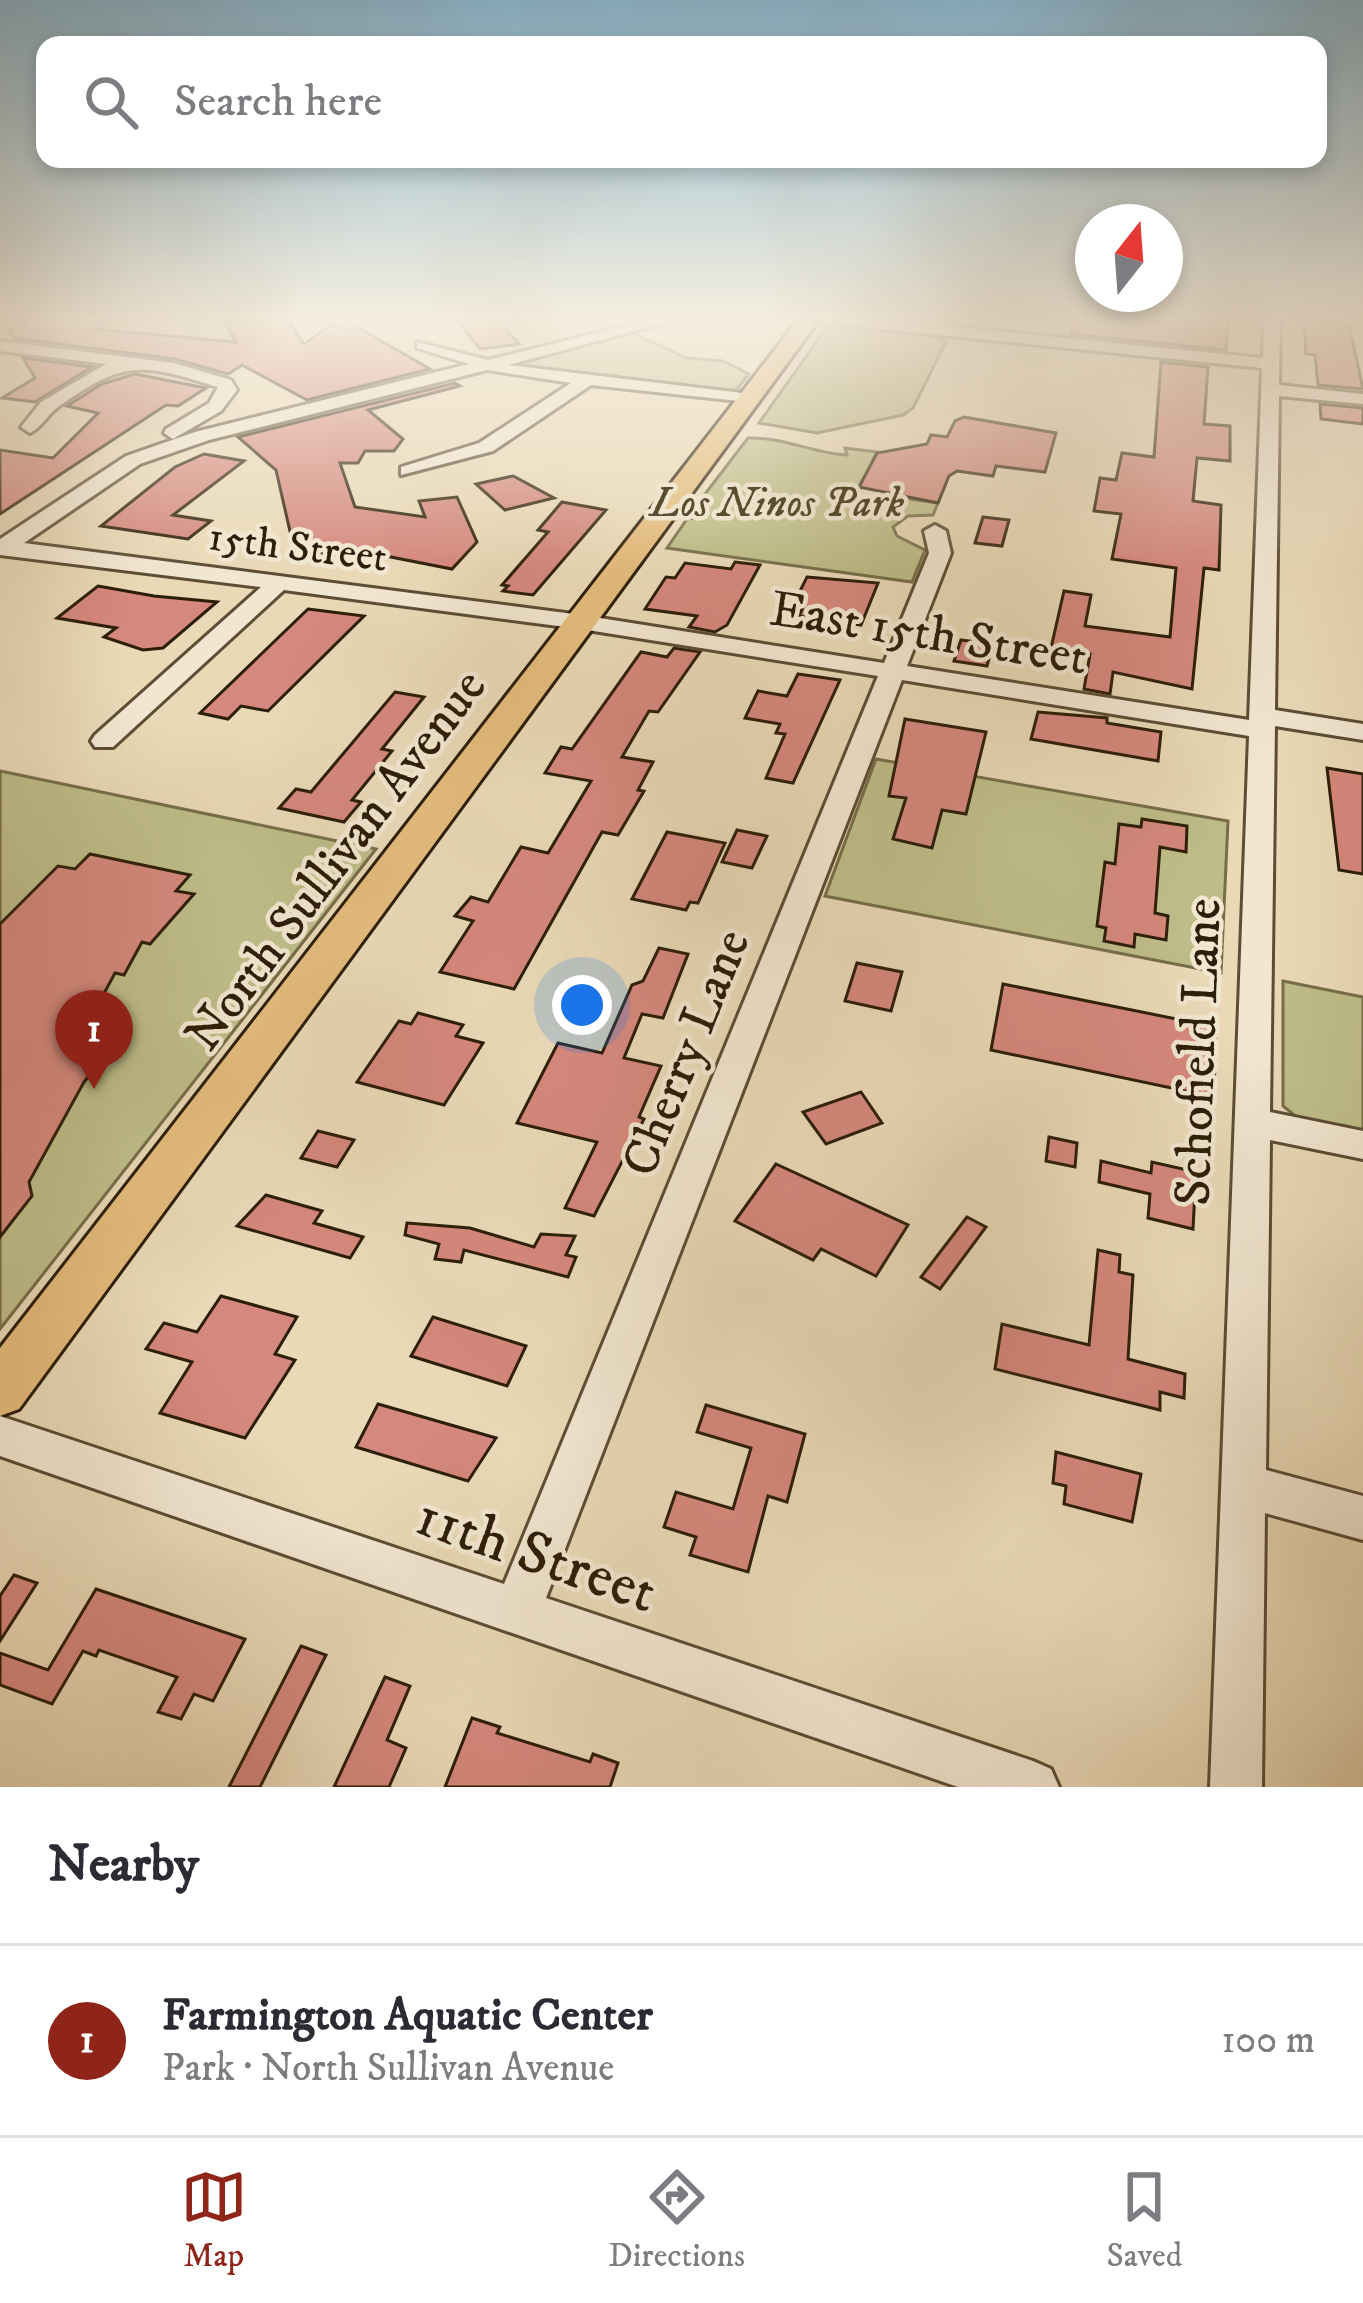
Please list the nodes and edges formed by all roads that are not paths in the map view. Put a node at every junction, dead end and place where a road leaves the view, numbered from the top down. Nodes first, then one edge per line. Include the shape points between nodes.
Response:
1 (51, 403) edge
2 (219, 403) edge
3 (326, 403) edge
4 (551, 403) edge
5 (748, 403) edge
6 (1267, 403) edge
7 (30, 427) dead end
8 (133, 460) junction
9 (408, 471) dead end
10 (935, 531) dead end
11 (1, 548) edge
12 (280, 582) junction
13 (581, 622) junction
14 (893, 671) junction
15 (1263, 723) junction
16 (1363, 732) edge
17 (104, 741) dead end
18 (1251, 1122) junction
19 (1363, 1145) edge
20 (0, 1391) edge
21 (0, 1436) edge
22 (1243, 1485) junction
23 (1363, 1518) edge
24 (518, 1611) junction
25 (1033, 1787) edge
26 (1236, 1787) edge

1 - 7 street
2 - 8 street
3 - 8 street
4 - 9 street via 486,447
5 - 13 main road, North Sullivan Avenue
6 - 15 street, Schofield Lane
8 - 11 street
10 - 14 street, Cherry Lane via 940,553
11 - 12 street, 15th Street
12 - 13 street, 15th Street
12 - 17 street
13 - 14 street, East 15th Street
13 - 20 main road, North Sullivan Avenue
14 - 15 street, East 15th Street
14 - 24 street, Cherry Lane
15 - 16 street, East 15th Street
15 - 18 street, Schofield Lane
18 - 19 street
18 - 22 street, Schofield Lane
21 - 24 street, 11th Street
22 - 23 street
22 - 26 street, Schofield Lane
24 - 25 street, 11th Street

